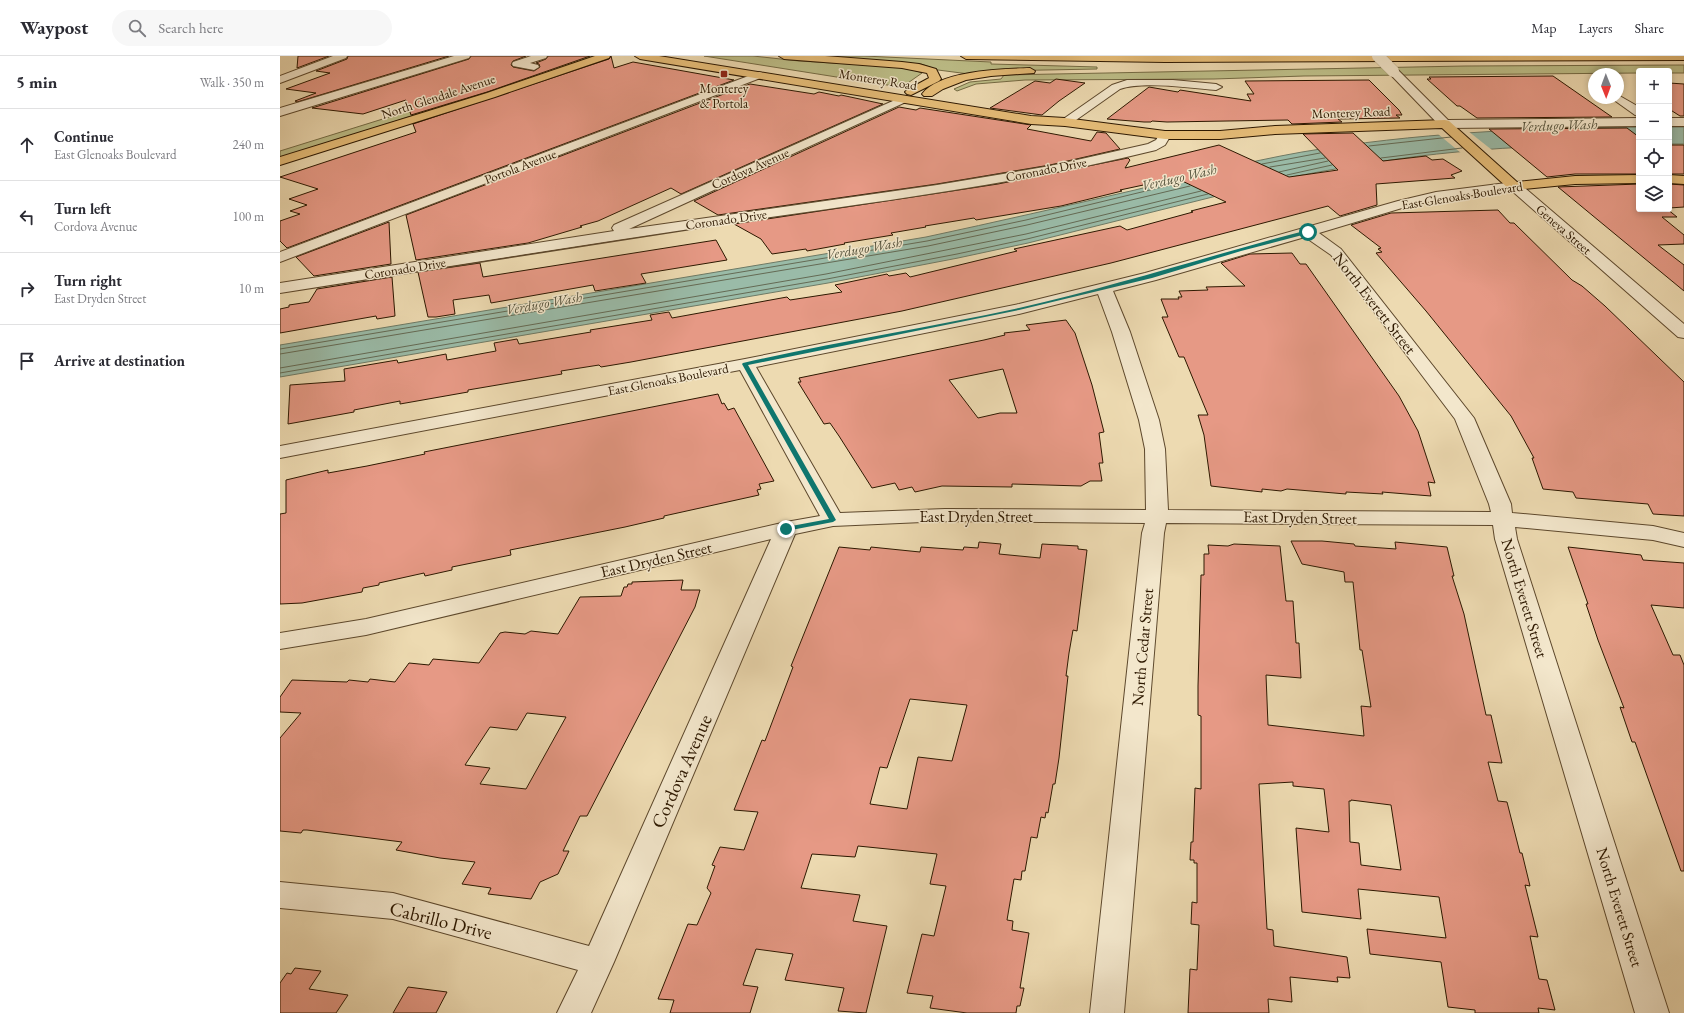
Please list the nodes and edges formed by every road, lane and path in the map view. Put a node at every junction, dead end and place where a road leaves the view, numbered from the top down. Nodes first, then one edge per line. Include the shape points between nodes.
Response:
1 (342, 56) edge
2 (465, 56) edge
3 (542, 56) edge
4 (605, 56) edge
5 (640, 56) edge
6 (682, 56) edge
7 (784, 56) edge
8 (966, 56) edge
9 (1153, 56) edge
10 (1378, 56) edge
11 (1684, 57) edge
12 (1124, 59) junction
13 (1448, 59) junction
14 (555, 60) dead end
15 (534, 67) junction
16 (1134, 69) dead end
17 (1039, 71) dead end
18 (511, 74) dead end
19 (759, 75) junction
20 (280, 80) edge
21 (1216, 87) dead end
22 (928, 94) junction
23 (908, 95) junction
24 (1624, 102) edge
25 (1636, 110) edge
26 (280, 112) edge
27 (1065, 122) junction
28 (1636, 122) edge
29 (1672, 122) edge
30 (1684, 122) edge
31 (1449, 128) junction
32 (1165, 135) junction
33 (280, 161) edge
34 (1636, 179) edge
35 (1672, 179) edge
36 (1684, 180) edge
37 (1514, 186) junction
38 (1308, 232) junction
39 (596, 238) junction
40 (280, 257) edge
41 (280, 288) edge
42 (1104, 288) junction
43 (1684, 333) edge
44 (745, 364) junction
45 (280, 452) edge
46 (1157, 516) junction
47 (1504, 519) junction
48 (833, 520) junction
49 (786, 529) junction
50 (1684, 540) edge
51 (280, 641) edge
52 (280, 895) edge
53 (598, 962) junction
54 (574, 1013) edge
55 (1107, 1013) edge
56 (1652, 1013) edge

1 - 20 street
2 - 26 street
3 - 15 street via 517,64
4 - 33 main road, North Glendale Avenue
5 - 19 main road, Monterey Road
6 - 23 main road, Monterey Road
7 - 23 main road via 902,65 932,71 935,79
8 - 12 main road
9 - 12 main road
10 - 31 street, Geneva Street, bridge
11 - 13 main road
12 - 13 main road
13 - 16 main road via 1418,64
14 - 15 main road, North Glendale Avenue
15 - 18 main road, North Glendale Avenue
17 - 22 main road via 988,73 959,78
19 - 23 main road, Monterey Road
19 - 40 street, Portola Avenue
21 - 27 street via 1179,83 1127,83 1116,87
22 - 23 main road
22 - 27 main road, Monterey Road via 1042,114
23 - 27 main road, Monterey Road via 1031,120
23 - 39 street, Cordova Avenue
24 - 25 street
27 - 32 main road, Monterey Road
28 - 31 street, Monterey Road
29 - 30 street
31 - 32 main road, Monterey Road via 1282,129 1220,135
31 - 37 main road, Geneva Street
32 - 39 street, Coronado Drive via 1161,142 1152,147 1050,170 937,189
34 - 37 main road, East Glenoaks Boulevard via 1575,180
35 - 36 main road
37 - 38 street, East Glenoaks Boulevard via 1436,196
37 - 43 street, Geneva Street
38 - 42 street, East Glenoaks Boulevard
38 - 47 street, North Everett Street via 1336,252 1464,418
39 - 41 street, Coronado Drive
42 - 44 street, East Glenoaks Boulevard via 1012,311
42 - 46 street, North Cedar Street via 1122,332 1150,420 1155,450
44 - 45 street, East Glenoaks Boulevard
44 - 48 street
46 - 47 street, East Dryden Street
46 - 48 street, East Dryden Street via 945,515
46 - 55 street, North Cedar Street via 1153,533
47 - 50 street, East Dryden Street via 1653,533
47 - 56 street, North Everett Street via 1506,539
48 - 49 street, East Dryden Street
49 - 51 street, East Dryden Street via 366,627
49 - 53 street, Cordova Avenue
52 - 53 street, Cabrillo Drive via 393,906
53 - 54 street, Cordova Avenue

